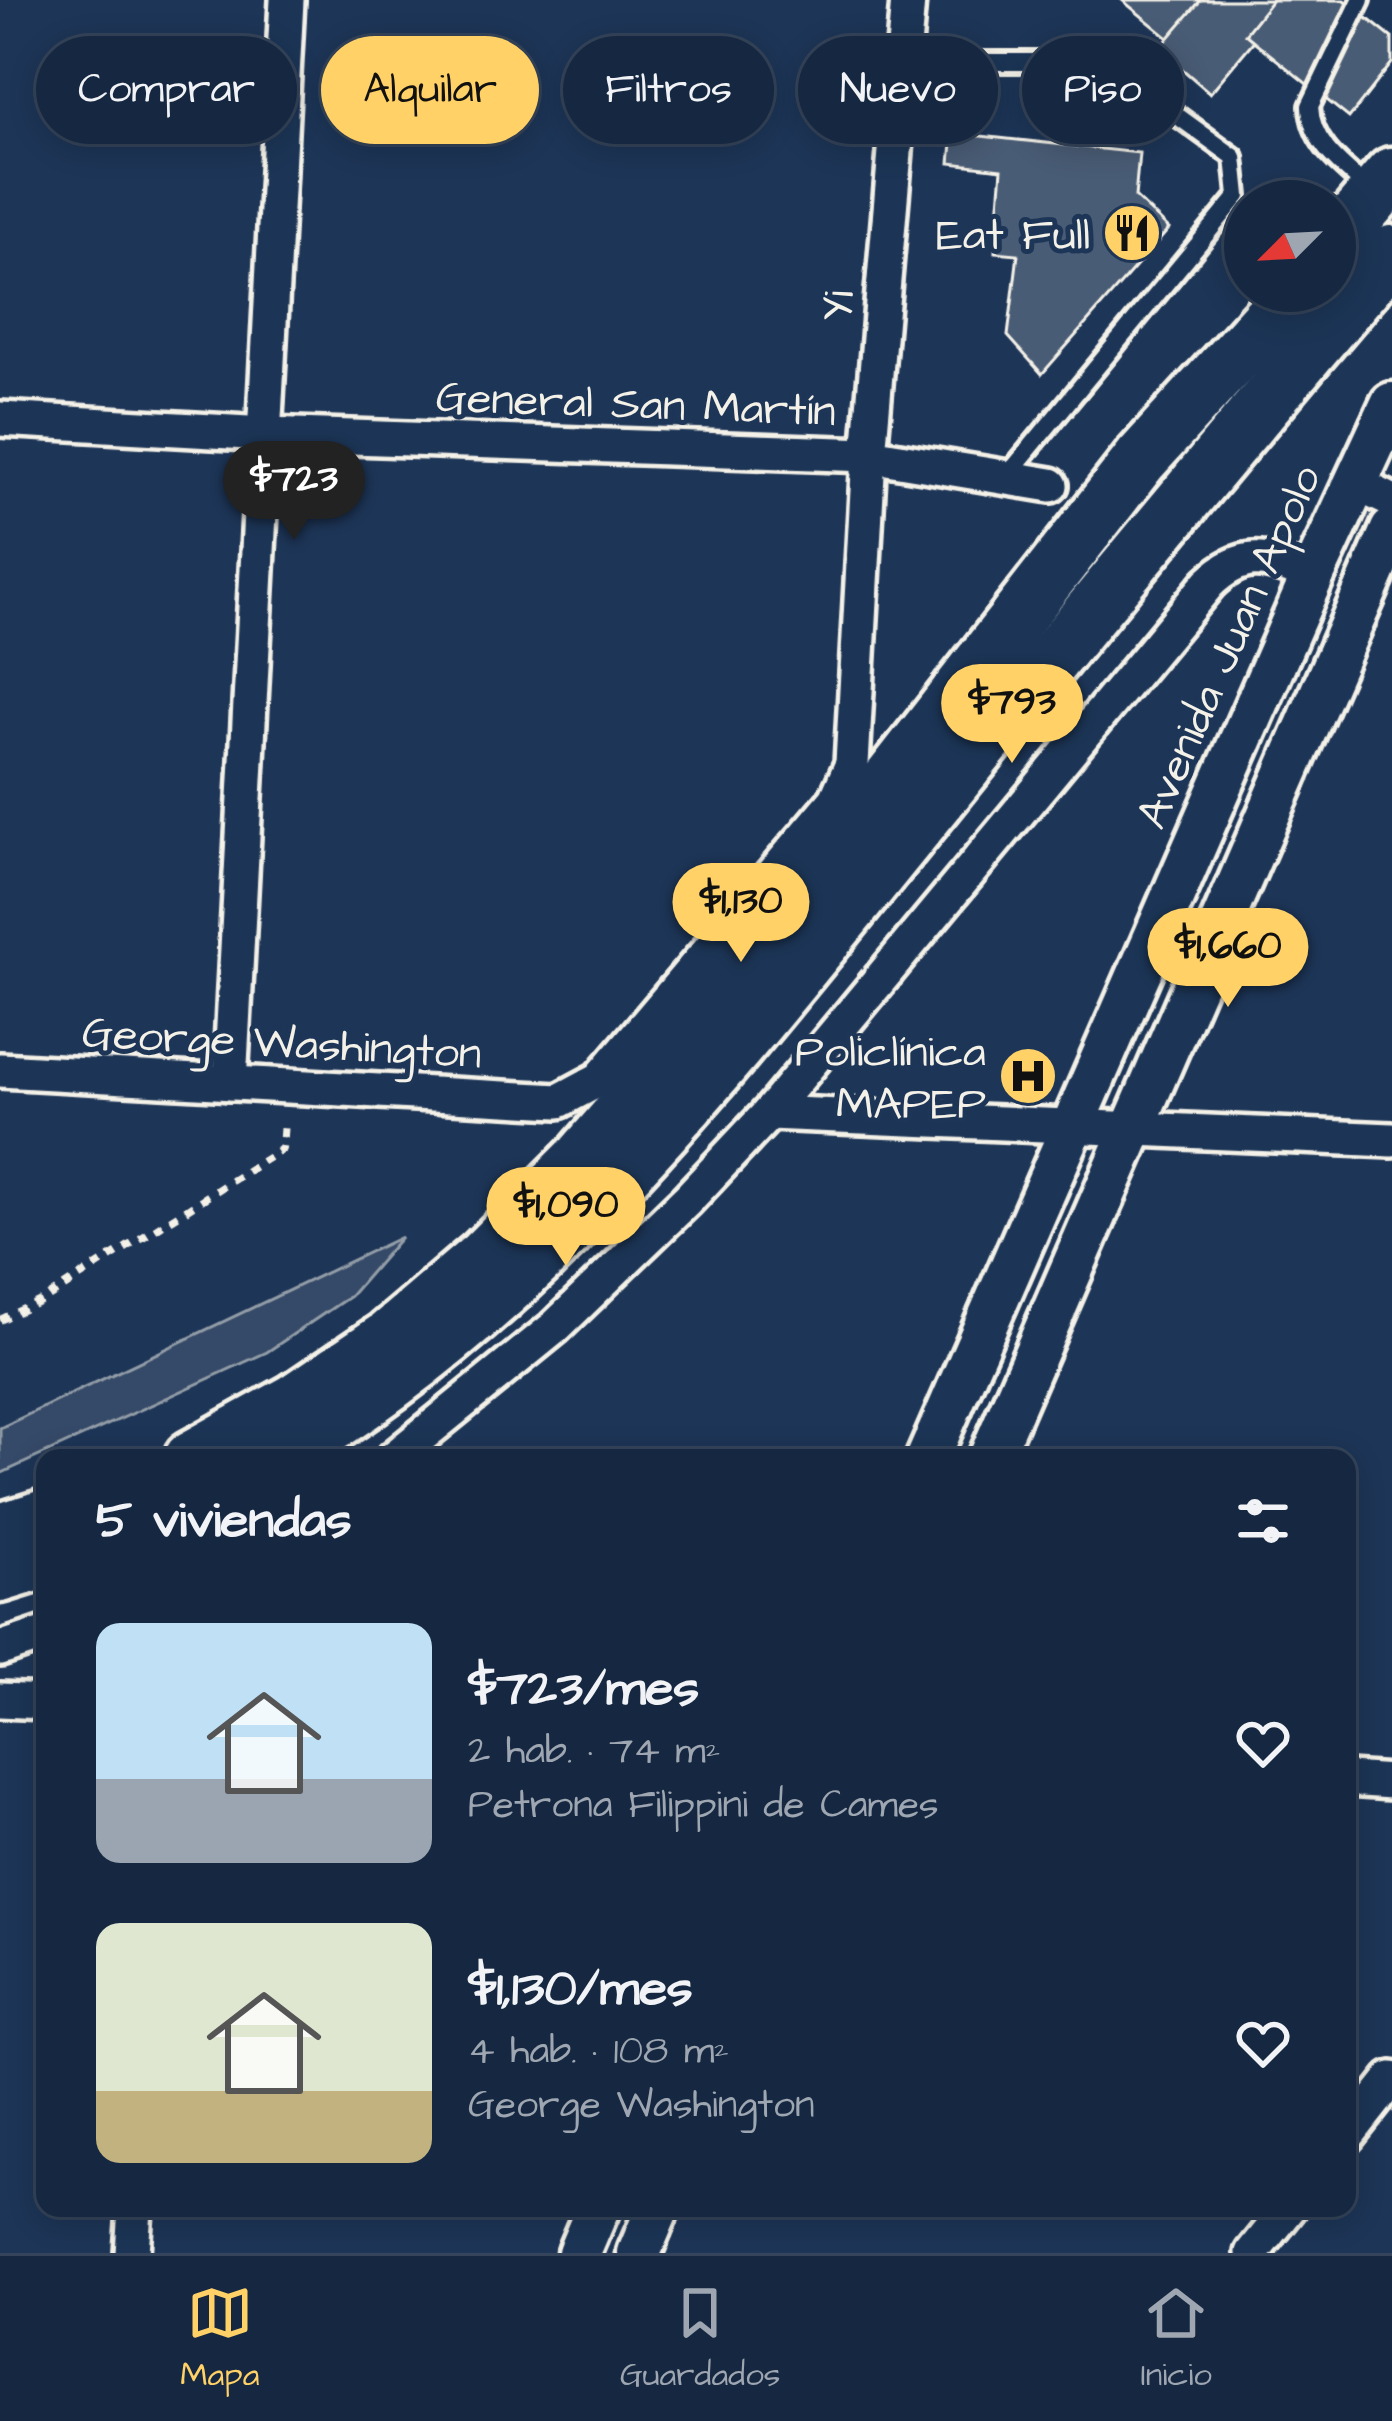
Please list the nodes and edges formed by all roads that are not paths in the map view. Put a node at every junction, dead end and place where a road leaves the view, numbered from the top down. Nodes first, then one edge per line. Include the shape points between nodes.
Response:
1 (286, 0) edge
2 (908, 0) edge
3 (1361, 0) edge
4 (905, 36) edge
5 (998, 62) edge
6 (895, 144) edge
7 (1384, 185) edge
8 (1356, 218) edge
9 (1392, 253) edge
10 (1275, 312) edge
11 (1392, 404) edge
12 (0, 419) edge
13 (266, 434) junction
14 (869, 455) junction
15 (1005, 478) junction
16 (1051, 485) dead end
17 (1373, 492) edge
18 (1392, 530) edge
19 (1313, 575) junction
20 (0, 1070) edge
21 (230, 1083) junction
22 (560, 1101) joint
23 (769, 1113) junction
24 (1072, 1124) junction
25 (1135, 1127) junction
26 (1392, 1140) edge
27 (208, 1449) edge
28 (291, 1449) edge
29 (405, 1449) edge
30 (932, 1449) edge
31 (993, 1449) edge
32 (36, 1520) edge
33 (0, 1532) edge
34 (36, 1564) edge
35 (0, 1575) edge
36 (36, 1637) edge
37 (0, 1648) edge
38 (0, 1700) edge
39 (36, 1702) edge
40 (1356, 1780) edge
41 (1392, 1782) edge
42 (1392, 2079) edge
43 (1356, 2125) edge
44 (134, 2217) edge
45 (594, 2217) edge
46 (654, 2217) edge
47 (1282, 2217) edge
48 (132, 2253) edge
49 (578, 2253) edge
50 (638, 2253) edge
51 (1253, 2253) edge

1 - 13 street
2 - 4 street, Yi
3 - 7 lane via 1310,106 1310,124 1336,160
5 - 15 lane via 1103,62 1234,157 1238,196
6 - 14 street, Yi
7 - 8 highway
9 - 28 highway via 1178,502 743,1039 603,1194 434,1352
10 - 27 highway via 1141,459 712,1008 583,1157 388,1338
11 - 17 street, Avenida Juan Apolo
12 - 13 street, General San Martín
13 - 14 street, General San Martín
13 - 21 street
14 - 15 street, General San Martín
14 - 22 street, Yi via 852,764 836,800 600,1079
15 - 16 street, General San Martín
17 - 19 street, Avenida Juan Apolo
18 - 25 street
19 - 23 street via 1243,560 1209,583
19 - 24 street, Avenida Juan Apolo
20 - 21 street, George Washington
21 - 22 street, George Washington
23 - 24 street
23 - 29 street via 571,1311
24 - 25 street
24 - 30 street, Avenida Juan Apolo
25 - 26 street
25 - 31 street
32 - 33 highway
34 - 35 highway
36 - 37 street
38 - 39 street
40 - 41 street
42 - 43 street
44 - 48 street
45 - 49 street
46 - 50 street
47 - 51 street

